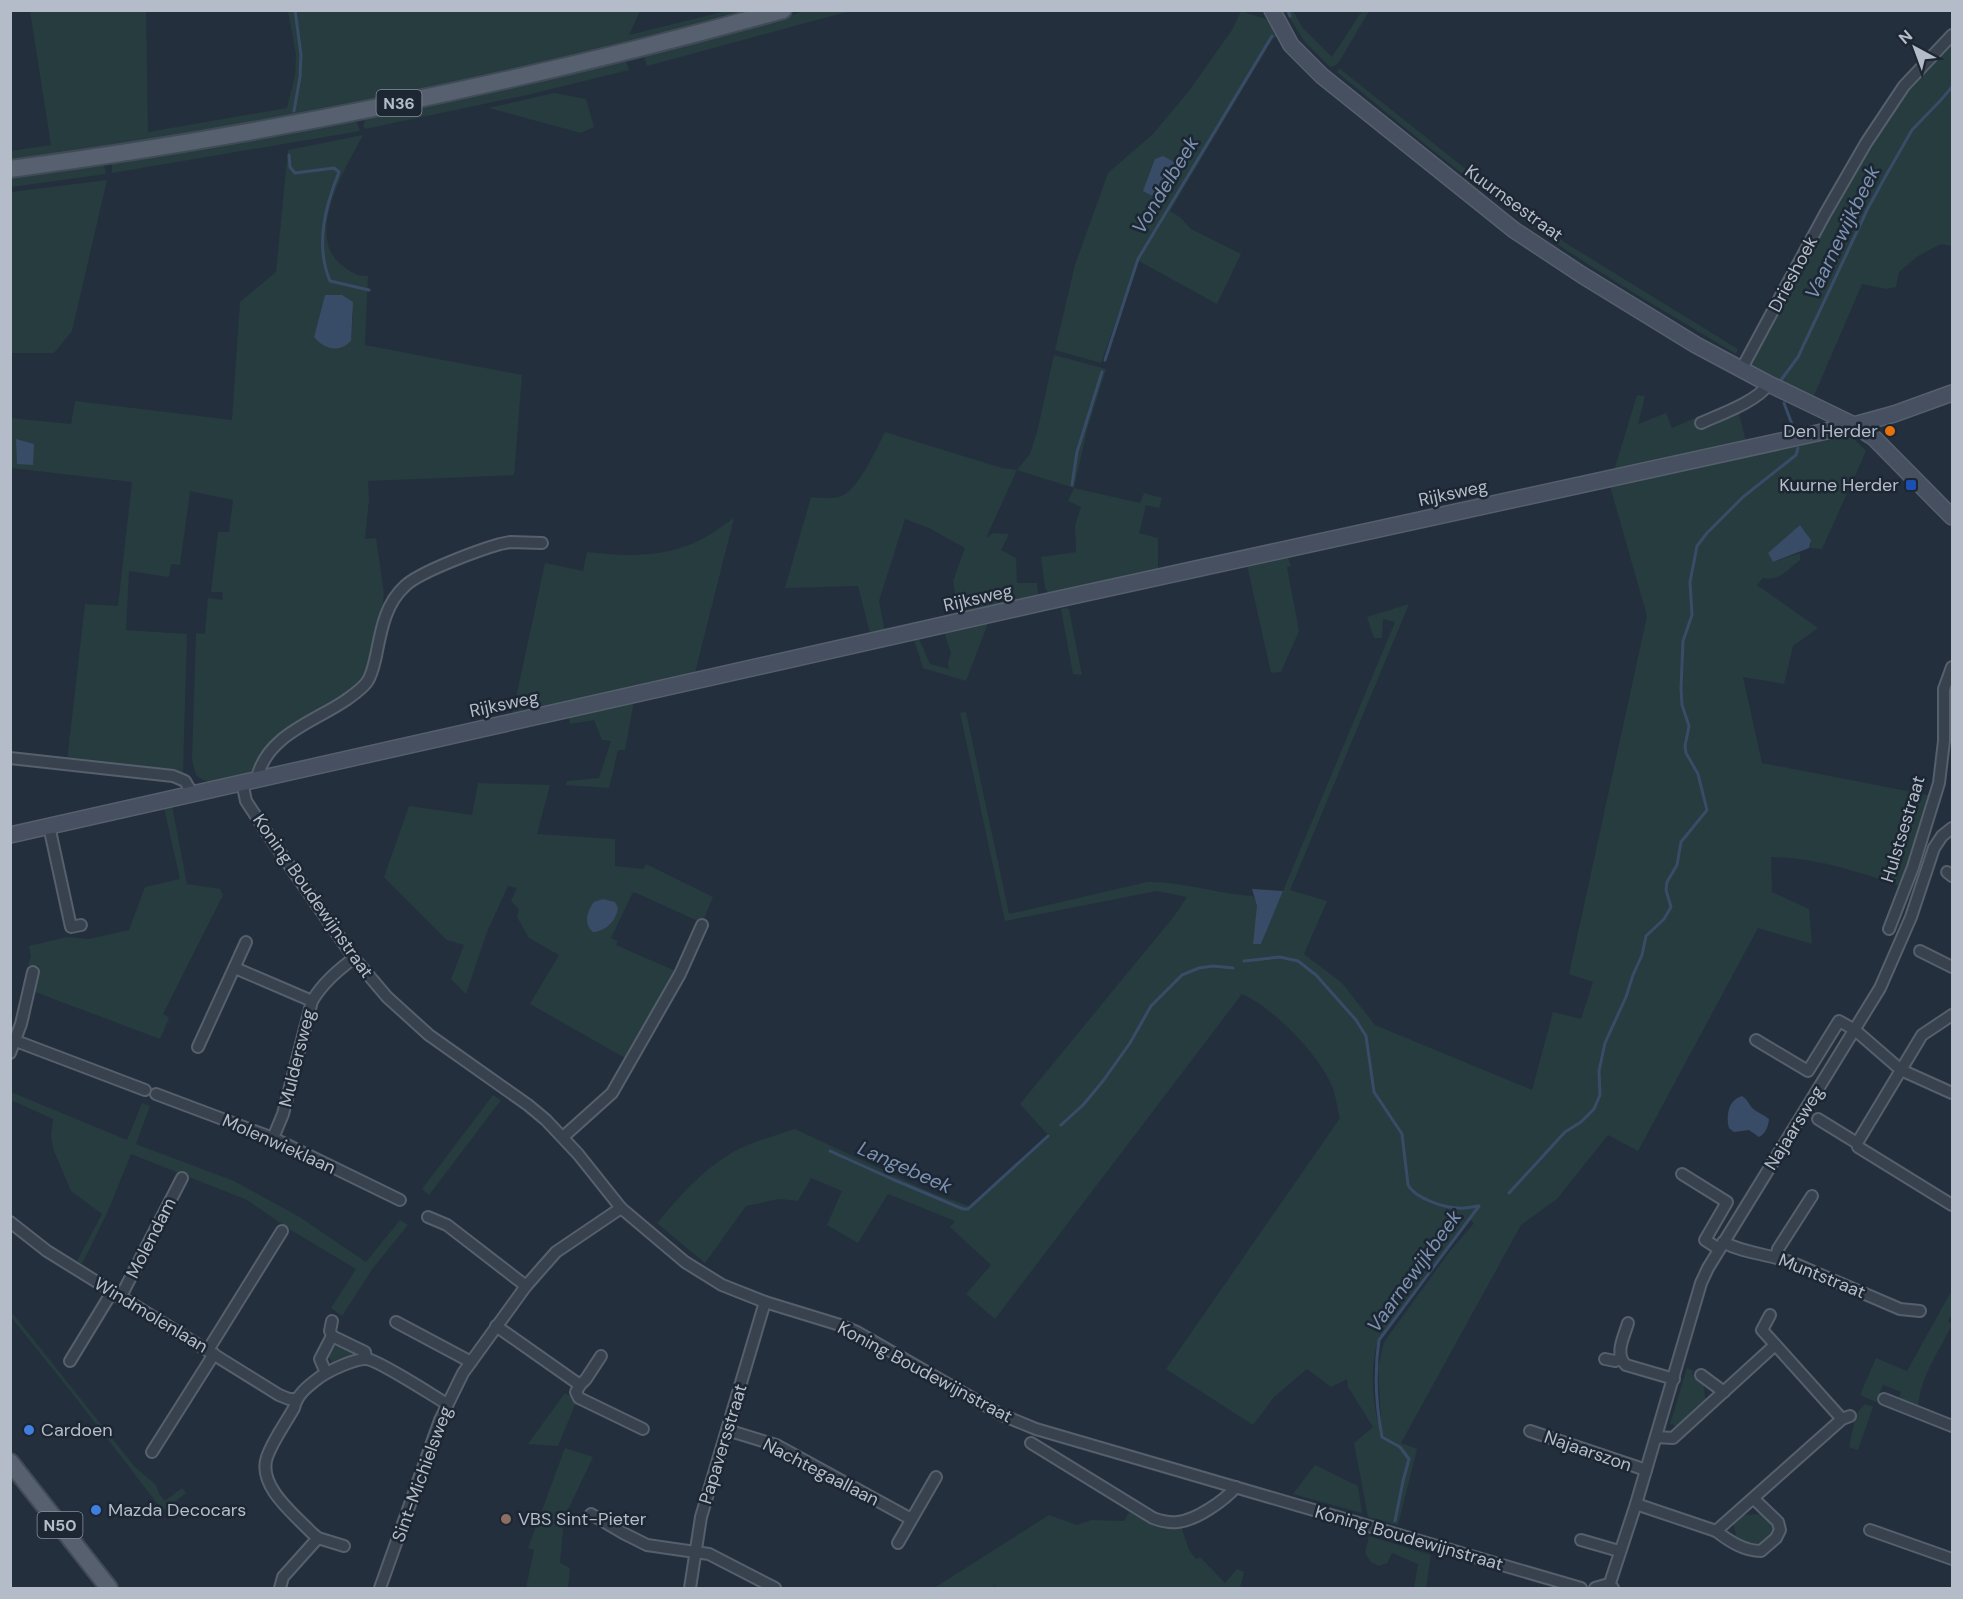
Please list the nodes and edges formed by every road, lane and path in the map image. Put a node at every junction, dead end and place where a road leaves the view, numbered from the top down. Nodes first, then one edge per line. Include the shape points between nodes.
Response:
1 (783, 10) edge
2 (1272, 10) edge
3 (1953, 35) edge
4 (10, 169) edge
5 (1742, 370) junction
6 (1769, 384) junction
7 (1953, 393) edge
8 (1811, 405) junction
9 (1701, 423) dead end
10 (1854, 426) junction
11 (1805, 436) junction
12 (1953, 517) edge
13 (542, 543) dead end
14 (1953, 667) edge
15 (10, 758) edge
16 (249, 780) junction
17 (192, 794) junction
18 (49, 826) junction
19 (1953, 828) edge
20 (10, 835) edge
21 (81, 925) dead end
22 (702, 925) dead end
23 (1889, 929) dead end
24 (246, 942) dead end
25 (1920, 951) dead end
26 (354, 958) junction
27 (1953, 967) edge
28 (235, 968) junction
29 (33, 972) dead end
30 (312, 1001) junction
31 (1953, 1015) edge
32 (16, 1024) edge
33 (1855, 1030) junction
34 (1756, 1040) dead end
35 (16, 1041) junction
36 (198, 1047) dead end
37 (10, 1053) edge
38 (1901, 1070) junction
39 (145, 1090) dead end
40 (1953, 1093) edge
41 (156, 1094) dead end
42 (1818, 1119) dead end
43 (563, 1137) junction
44 (273, 1138) junction
45 (1857, 1143) junction
46 (1682, 1174) dead end
47 (182, 1178) dead end
48 (1812, 1196) dead end
49 (400, 1200) dead end
50 (1953, 1205) edge
51 (621, 1208) junction
52 (428, 1216) dead end
53 (10, 1222) edge
54 (282, 1231) dead end
55 (1721, 1246) junction
56 (1776, 1257) junction
57 (526, 1286) junction
58 (116, 1295) junction
59 (765, 1302) junction
60 (1920, 1311) dead end
61 (1770, 1315) dead end
62 (332, 1321) dead end
63 (396, 1323) dead end
64 (1628, 1323) dead end
65 (496, 1326) junction
66 (332, 1336) junction
67 (1775, 1345) junction
68 (211, 1352) junction
69 (601, 1356) dead end
70 (366, 1359) junction
71 (1605, 1359) dead end
72 (1620, 1359) junction
73 (70, 1360) dead end
74 (471, 1362) junction
75 (326, 1373) junction
76 (1701, 1375) dead end
77 (1674, 1379) junction
78 (579, 1384) junction
79 (1724, 1392) junction
80 (296, 1399) junction
81 (1884, 1400) dead end
82 (447, 1404) junction
83 (1953, 1426) edge
84 (644, 1429) dead end
85 (727, 1430) junction
86 (1530, 1431) dead end
87 (1656, 1437) junction
88 (1031, 1443) dead end
89 (152, 1452) dead end
90 (10, 1462) edge
91 (1646, 1470) junction
92 (936, 1477) dead end
93 (1236, 1487) junction
94 (1754, 1499) junction
95 (1636, 1504) junction
96 (591, 1514) dead end
97 (911, 1519) junction
98 (1870, 1530) dead end
99 (1716, 1531) junction
100 (318, 1538) junction
101 (1581, 1540) dead end
102 (898, 1544) dead end
103 (344, 1546) dead end
104 (1619, 1551) junction
105 (695, 1552) junction
106 (1953, 1559) edge
107 (1611, 1587) edge
108 (109, 1588) edge
109 (280, 1588) edge
110 (380, 1588) edge
111 (690, 1588) edge
112 (775, 1588) edge
113 (1581, 1588) edge
114 (1595, 1588) edge

1 - 4 main road, N36 via 633,51 367,110 180,144
2 - 5 main road, Kuurnsestraat via 1291,45 1322,76 1514,230
3 - 5 street, Drieshoek via 1904,86 1866,143
5 - 6 main road, Kuurnsestraat
6 - 8 main road, Kuurnsestraat
6 - 9 street via 1756,397
7 - 10 main road, Rijksweg
8 - 10 main road
8 - 11 main road via 1811,421
10 - 11 main road, Rijksweg
10 - 12 main road via 1874,438
11 - 16 main road, Rijksweg
13 - 16 street via 500,544 420,575 405,585 384,618 368,682 338,706 301,725 279,742
14 - 23 street, Hulstsestraat via 1944,689 1939,783
15 - 17 street via 173,776 185,781
16 - 17 main road, Rijksweg
16 - 26 street, Koning Boudewijnstraat via 246,801
17 - 18 main road, Rijksweg
18 - 20 main road, Rijksweg
18 - 21 street via 71,927
19 - 33 street, Najaarsweg via 1934,848 1911,917 1880,988
22 - 43 street via 680,974 612,1093
24 - 28 street
25 - 27 street
26 - 30 street, Muldersweg via 333,975
26 - 43 street, Koning Boudewijnstraat via 387,997 429,1035 528,1105
28 - 30 street
28 - 36 street
29 - 32 street
30 - 44 street, Muldersweg via 283,1114
31 - 38 street via 1922,1035
32 - 35 street
33 - 34 street via 1839,1021 1808,1071
33 - 38 street
33 - 55 street, Najaarsweg
35 - 37 street
35 - 39 street
38 - 40 street
38 - 45 street
41 - 44 street, Molenwieklaan
42 - 45 street
43 - 51 street, Koning Boudewijnstraat
44 - 49 street, Molenwieklaan
45 - 50 street via 1858,1148
46 - 55 street via 1727,1202 1705,1240
47 - 58 street, Molendam
48 - 56 street
51 - 57 street, Sint-Michielsweg via 556,1252
51 - 59 street, Koning Boudewijnstraat via 705,1276
52 - 57 street via 447,1225
53 - 58 street, Windmolenlaan
54 - 68 street
55 - 56 street, Muntstraat
55 - 77 street, Najaarsweg via 1701,1283
56 - 60 street, Muntstraat via 1900,1309
57 - 65 street, Sint-Michielsweg
58 - 68 street, Windmolenlaan
58 - 73 street, Molendam
59 - 85 street, Papaversstraat
59 - 93 street, Koning Boudewijnstraat via 857,1332 1002,1415 1036,1429
61 - 67 street via 1762,1330
62 - 66 street
63 - 74 street
64 - 72 street
65 - 74 street, Sint-Michielsweg
65 - 78 street
66 - 70 street via 365,1352
66 - 75 street via 320,1359
67 - 79 street
67 - 94 street via 1846,1418
68 - 80 street, Windmolenlaan via 279,1395
68 - 89 street
69 - 78 street
70 - 75 street
70 - 82 street
71 - 72 street
72 - 77 street via 1626,1365
74 - 82 street, Sint-Michielsweg
75 - 80 street
76 - 79 street
77 - 87 street, Najaarsweg
78 - 84 street via 576,1392 582,1401
79 - 87 street via 1673,1438
80 - 100 street via 265,1468 275,1493
81 - 83 street
82 - 110 street, Sint-Michielsweg
85 - 97 street, Nachtegaallaan via 776,1445
85 - 105 street, Papaversstraat via 701,1517
86 - 91 street, Najaarszon
87 - 91 street, Najaarsweg
88 - 93 street via 1165,1522 1188,1520 1227,1497
90 - 108 main road, N50
91 - 95 street, Najaarsweg
92 - 97 street
93 - 113 street, Koning Boudewijnstraat
94 - 99 street
94 - 99 street via 1778,1522 1780,1530 1761,1551 1751,1551
95 - 99 street
95 - 104 street, Najaarsweg
96 - 105 street via 647,1545
97 - 102 street
98 - 106 street
100 - 103 street
100 - 109 street via 282,1577
101 - 104 street
104 - 107 street, Najaarsweg
105 - 111 street, Papaversstraat
105 - 112 street via 710,1554
107 - 114 street

